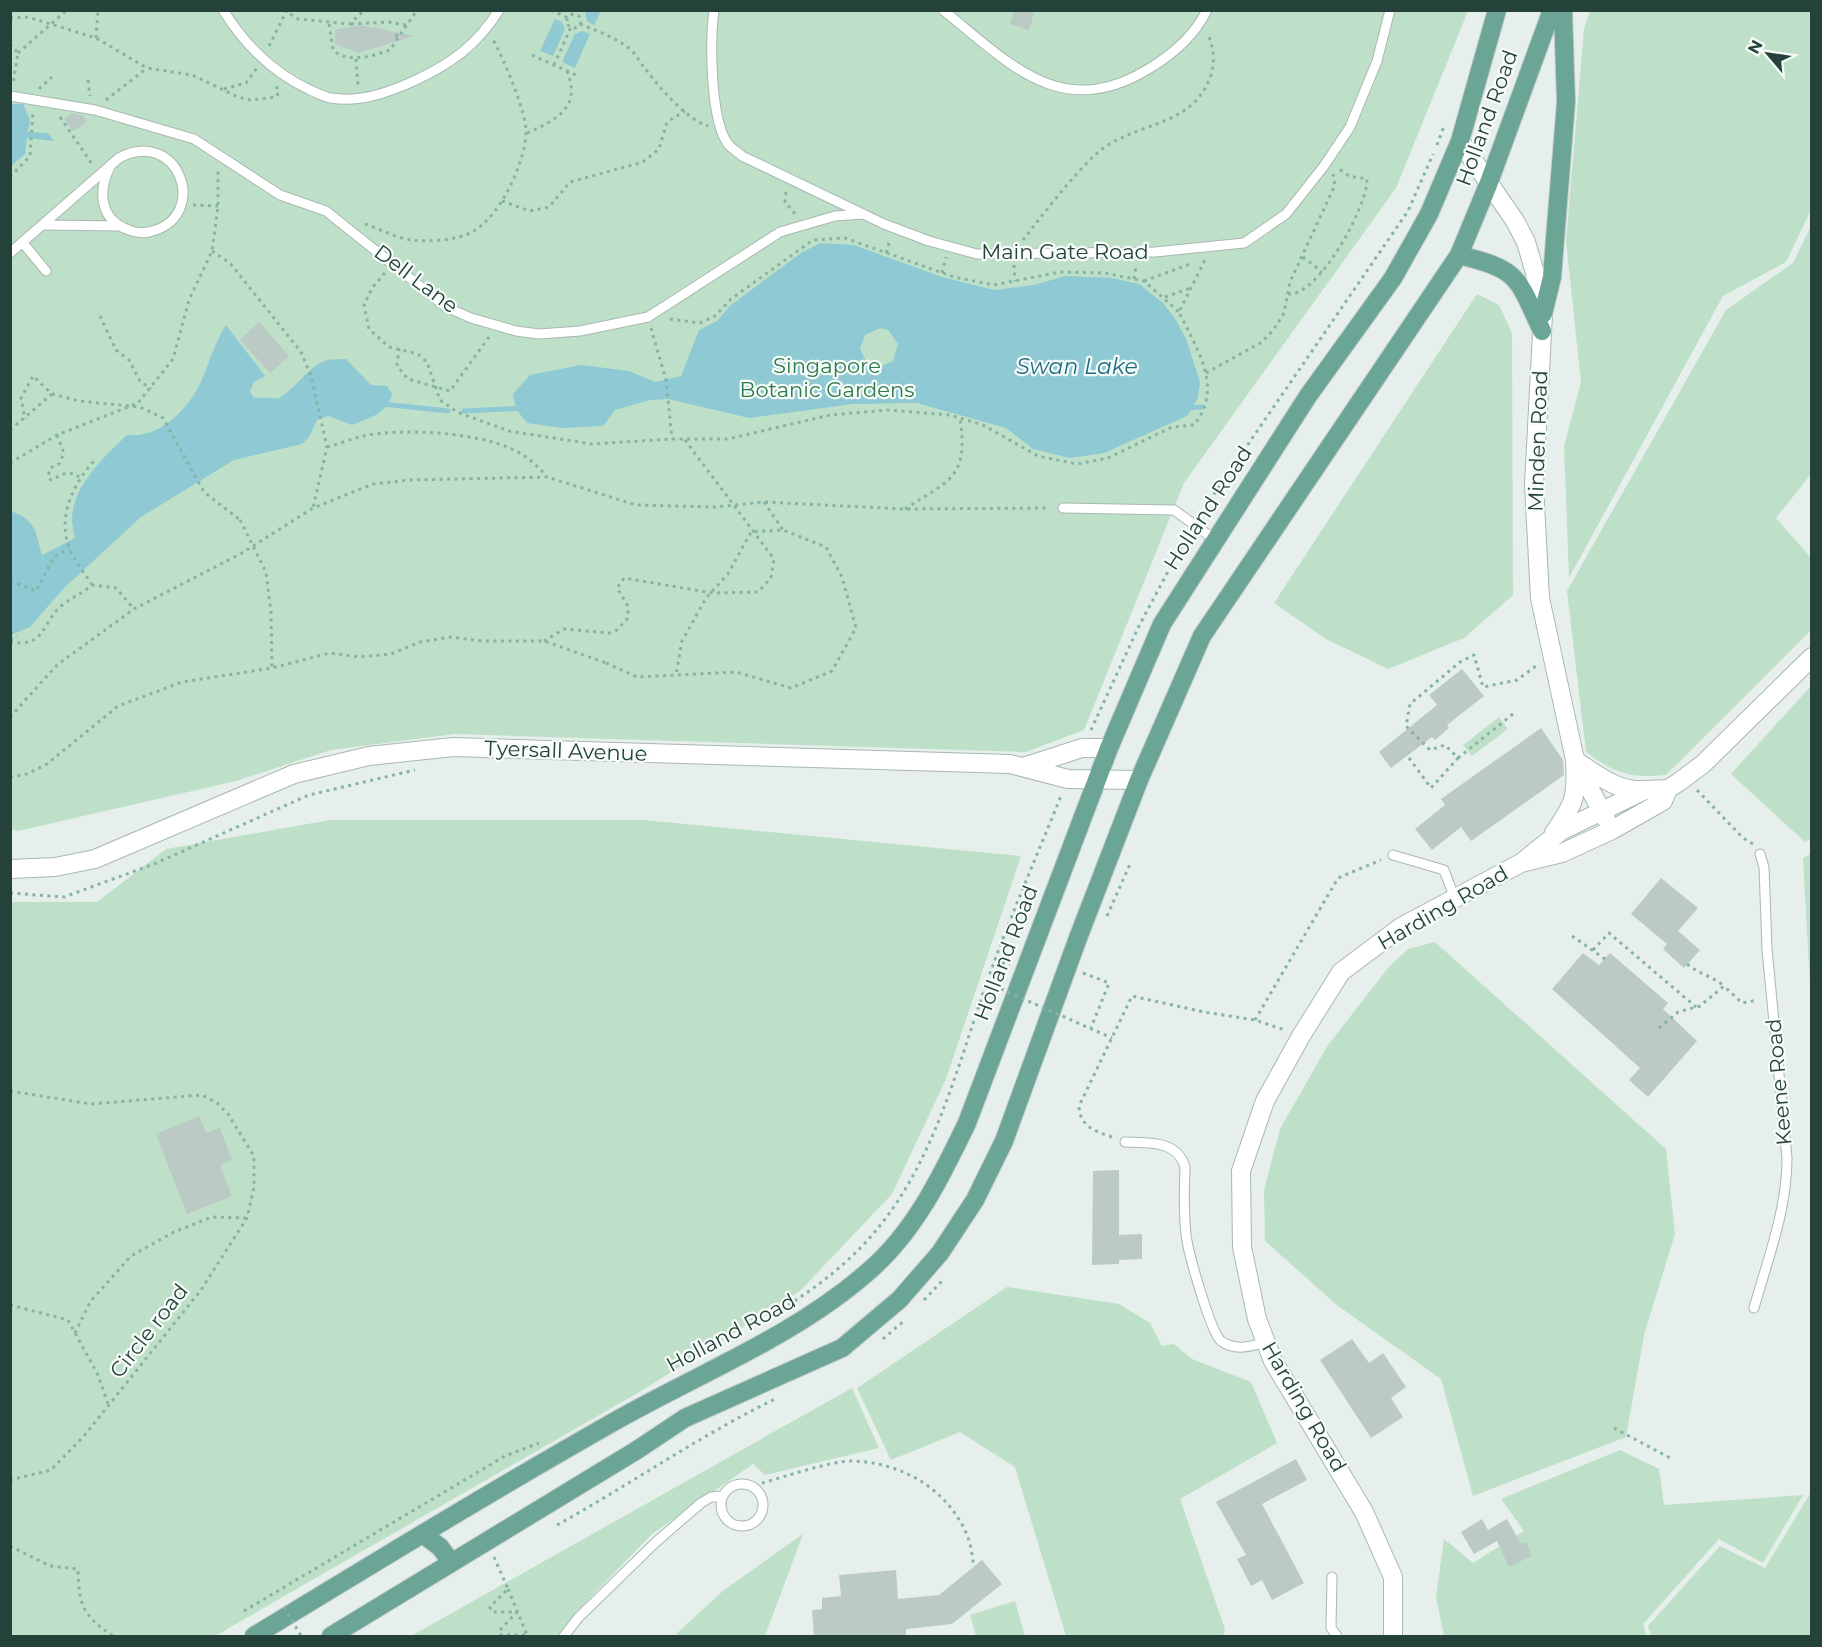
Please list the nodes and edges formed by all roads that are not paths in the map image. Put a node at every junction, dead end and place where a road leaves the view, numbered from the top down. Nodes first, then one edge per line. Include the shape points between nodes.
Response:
1 (223, 10) edge
2 (499, 10) edge
3 (714, 10) edge
4 (943, 10) edge
5 (1207, 10) edge
6 (1390, 10) edge
7 (1497, 10) edge
8 (1552, 10) edge
9 (1563, 10) edge
10 (10, 96) edge
11 (1460, 141) junction
12 (111, 165) junction
13 (1488, 185) junction
14 (866, 214) junction
15 (45, 225) junction
16 (121, 226) junction
17 (23, 243) junction
18 (10, 253) edge
19 (1459, 255) junction
20 (46, 271) dead end
21 (1543, 322) junction
22 (1063, 508) road end
23 (1214, 539) junction
24 (1812, 657) edge
25 (1109, 748) junction
26 (1575, 760) junction
27 (1023, 766) junction
28 (1098, 778) junction
29 (1139, 780) junction
30 (1668, 789) junction
31 (1645, 790) junction
32 (1601, 810) junction
33 (1612, 830) junction
34 (1551, 837) junction
35 (1760, 854) dead end
36 (1393, 855) road end
37 (1521, 862) junction
38 (10, 868) edge
39 (1455, 899) junction
40 (1125, 1142) road end
41 (1754, 1308) dead end
42 (1265, 1342) junction
43 (723, 1496) junction
44 (424, 1535) junction
45 (452, 1562) junction
46 (1332, 1577) dead end
47 (254, 1636) edge
48 (331, 1636) edge
49 (564, 1636) edge
50 (1336, 1636) edge
51 (1393, 1636) edge

1 - 2 lane via 238,34 289,80 329,98 358,99 396,89 450,64 487,29
3 - 14 lane, Main Gate Road via 711,70 728,144 742,156 791,181
4 - 5 lane via 1016,69 1044,85 1079,91 1108,88 1133,79 1168,57 1200,24
6 - 14 lane, Main Gate Road via 1377,61 1350,127 1286,214 1244,243 1155,252 977,254 884,224
7 - 11 main road, Holland Road
8 - 13 main road, Holland Road
9 - 21 main road via 1566,102 1552,277
10 - 14 lane, Dell Lane via 94,110 194,138 280,195 326,211 446,306 471,318 539,334 580,331 648,317 780,232 835,216
11 - 13 street, Minden Road
11 - 23 main road, Holland Road via 1429,214 1393,278 1308,396
12 - 15 lane
12 - 16 lane via 103,181 102,198 108,214
12 - 16 lane via 138,150 159,153 180,175 181,205 170,222 151,232 130,231
13 - 19 main road, Holland Road
13 - 21 street, Minden Road via 1526,242
15 - 16 lane
15 - 17 lane
17 - 18 lane
17 - 20 lane
19 - 21 main road via 1503,269 1519,281
19 - 29 main road, Holland Road via 1202,636
21 - 26 street, Minden Road via 1534,515 1540,598
22 - 23 lane via 1174,510
23 - 25 main road, Holland Road via 1162,624
24 - 30 street, Harding Road via 1703,764
25 - 27 street via 1082,748
25 - 28 main road, Holland Road
26 - 31 street via 1623,788
26 - 32 street, Minden Road
26 - 34 street, Minden Road via 1576,798
27 - 28 street, Tyersall Avenue via 1068,779
27 - 38 street, Tyersall Avenue via 453,747 369,756 294,774 95,859 55,867
28 - 29 street, Tyersall Avenue
28 - 44 main road, Holland Road via 967,1123 936,1185 908,1228 872,1269 818,1312 619,1419
29 - 45 main road, Holland Road via 1004,1141 975,1200 940,1253 900,1299 842,1348 685,1418
30 - 31 street
30 - 33 street, Harding Road via 1663,801
31 - 32 street, Harding Road
32 - 33 street, Minden Road
32 - 34 street, Harding Road
33 - 37 street, Harding Road via 1562,853
34 - 37 street, Harding Road
35 - 41 lane, Keene Road via 1787,1185
36 - 39 lane via 1444,870
37 - 39 street, Harding Road
39 - 42 street, Harding Road via 1401,927 1341,972 1265,1101 1241,1171 1242,1247
40 - 42 lane via 1157,1144 1182,1156 1187,1241 1212,1330 1233,1347
42 - 51 street, Harding Road via 1364,1512 1383,1555 1394,1588
43 - 43 lane via 737,1486 753,1488 763,1502 758,1519 752,1524 735,1525 723,1513
43 - 49 lane via 701,1503 665,1534
44 - 45 main road
44 - 47 main road, Holland Road
45 - 48 main road, Holland Road
46 - 50 lane via 1332,1628

